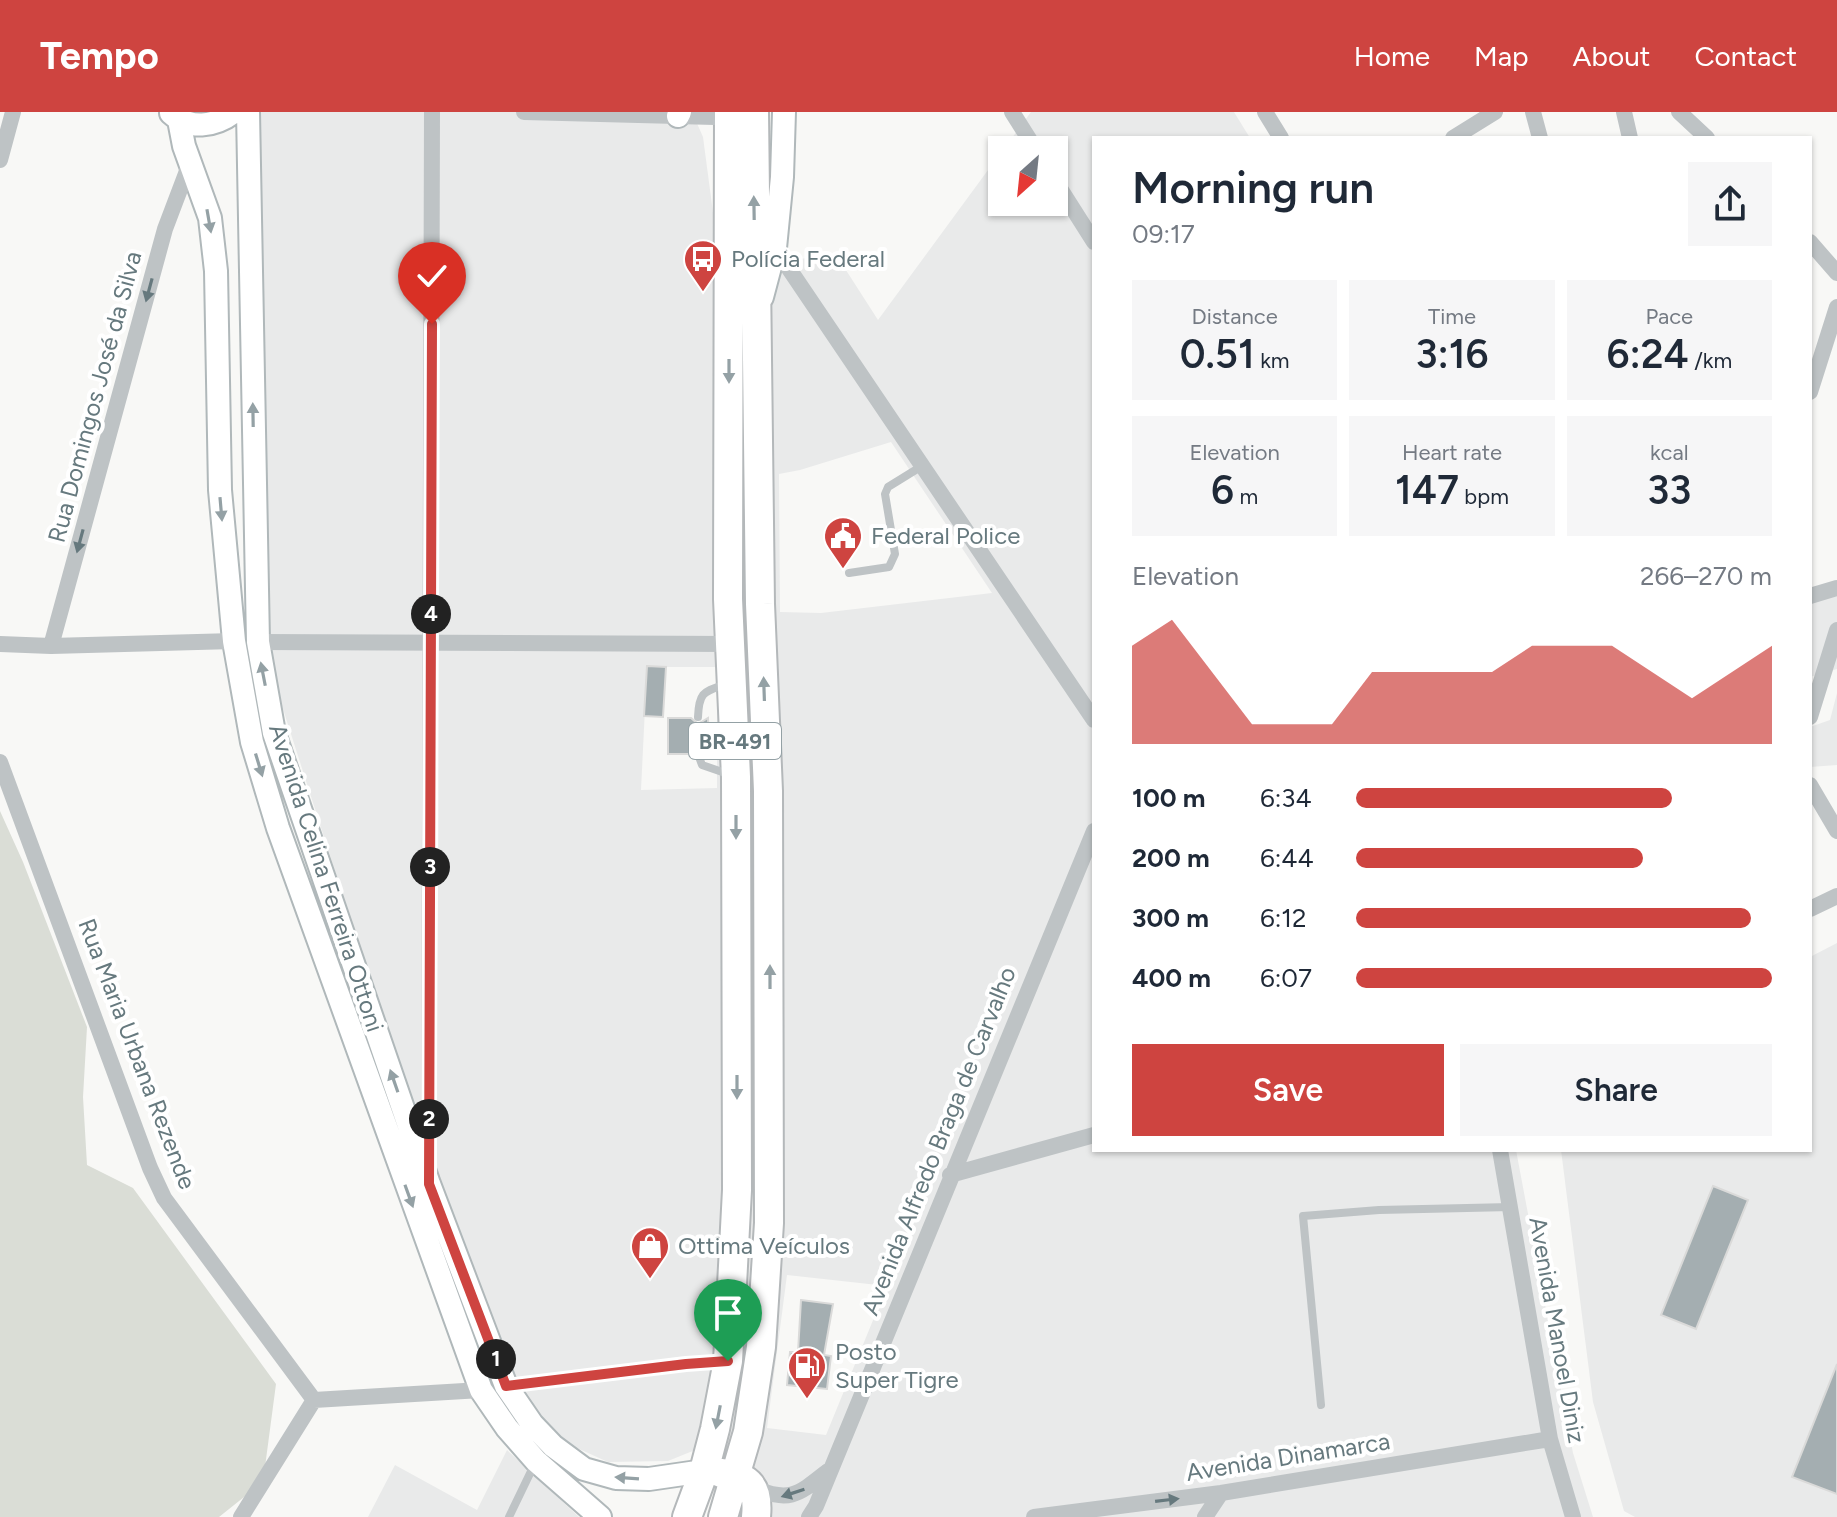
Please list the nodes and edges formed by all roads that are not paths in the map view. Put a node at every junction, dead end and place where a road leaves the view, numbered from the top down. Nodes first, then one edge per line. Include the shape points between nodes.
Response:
1 (13, 112) edge
2 (234, 112) edge
3 (248, 112) edge
4 (432, 112) edge
5 (524, 112) edge
6 (754, 112) edge
7 (784, 112) edge
8 (1012, 112) edge
9 (1265, 112) edge
10 (1495, 112) edge
11 (1533, 112) edge
12 (1624, 112) edge
13 (1679, 112) edge
14 (679, 114) edge
15 (719, 114) edge
16 (175, 116) edge
17 (1027, 136) edge
18 (1280, 136) edge
19 (1456, 136) edge
20 (1539, 136) edge
21 (1630, 136) edge
22 (1705, 136) edge
23 (0, 160) edge
24 (190, 163) junction
25 (1068, 201) edge
26 (1092, 239) edge
27 (1812, 244) edge
28 (775, 248) junction
29 (1837, 273) edge
30 (1837, 307) edge
31 (757, 314) junction
32 (1812, 386) edge
33 (922, 466) junction
34 (849, 573) dead end
35 (1837, 588) edge
36 (1812, 595) edge
37 (1837, 630) edge
38 (234, 641) junction
39 (258, 642) junction
40 (431, 643) junction
41 (0, 644) edge
42 (730, 644) junction
43 (51, 646) junction
44 (732, 681) junction
45 (1812, 711) edge
46 (698, 717) dead end
47 (1092, 717) edge
48 (698, 754) dead end
49 (0, 762) edge
50 (736, 777) junction
51 (1812, 788) edge
52 (1837, 831) edge
53 (1092, 836) edge
54 (1837, 896) edge
55 (1812, 908) edge
56 (1092, 1136) edge
57 (1500, 1152) edge
58 (950, 1175) junction
59 (429, 1184) junction
60 (1512, 1207) junction
61 (728, 1361) junction
62 (506, 1386) junction
63 (481, 1390) junction
64 (314, 1400) junction
65 (1321, 1405) dead end
66 (1550, 1439) junction
67 (536, 1461) junction
68 (830, 1470) junction
69 (704, 1471) junction
70 (744, 1481) junction
71 (1221, 1493) junction
72 (241, 1517) edge
73 (509, 1517) edge
74 (600, 1517) edge
75 (687, 1517) edge
76 (723, 1517) edge
77 (756, 1517) edge
78 (809, 1517) edge
79 (1034, 1517) edge
80 (1205, 1517) edge
81 (1573, 1517) edge

1 - 23 street
2 - 16 main road, Avenida Celina Ferreira Ottoni via 221,122 200,126
39 -> 3 main road, Avenida Celina Ferreira Ottoni
4 - 40 street
5 - 14 street
31 -> 6 highway, BR-491
7 - 28 main road
8 - 17 street
9 - 18 street
10 - 19 street
11 - 20 street
12 - 21 street
13 - 22 street
14 - 15 street
15 -> 42 highway, BR-491 via 727,183
16 - 24 main road, Avenida Celina Ferreira Ottoni
24 -> 38 main road, Avenida Celina Ferreira Ottoni via 210,218 216,271 220,490
24 -> 43 street, Rua Domingos José da Silva via 165,229
25 - 26 street
27 - 29 street
28 - 31 main road
28 - 33 street
30 - 32 street
70 -> 31 highway, BR-491 via 769,1223 768,791
33 - 34 lane via 885,494 895,554 889,567
33 - 47 street
35 - 36 street
37 - 45 street
38 - 43 street
38 -> 63 main road, Avenida Celina Ferreira Ottoni via 252,742 278,828
39 - 40 street
59 -> 39 main road, Avenida Celina Ferreira Ottoni via 274,733
40 - 42 street
40 - 59 street
41 - 43 street
42 - 44 highway, BR-491
44 - 46 lane via 704,691
44 - 50 highway, BR-491
48 - 50 lane via 702,765
49 - 64 street, Rua Maria Urbana Rezende via 164,1198
50 -> 61 highway, BR-491 via 737,1190
51 - 52 street
53 - 58 street, Avenida Alfredo Braga de Carvalho
54 - 55 street
56 - 58 street
57 - 60 street, Avenida Manoel Diniz
58 - 68 street, Avenida Alfredo Braga de Carvalho
59 - 62 main road, Avenida Celina Ferreira Ottoni
60 - 65 lane via 1303,1216
60 - 66 street, Avenida Manoel Diniz
61 - 62 lane
61 -> 69 highway, BR-491
69 -> 62 main road, Avenida Celina Ferreira Ottoni via 649,1479 616,1478 584,1469 532,1424
63 - 64 street
63 - 67 main road, Avenida Celina Ferreira Ottoni
64 - 72 street
66 - 71 street, Avenida Dinamarca
66 - 81 street, Avenida Manoel Diniz
67 - 73 lane
67 - 74 main road, Avenida Celina Ferreira Ottoni
68 -> 70 street via 794,1495 770,1495
68 - 78 street, Avenida Alfredo Braga de Carvalho
69 - 70 highway
69 - 75 highway, BR-491
70 - 76 highway, BR-491
70 - 77 highway via 757,1500
79 -> 71 street, Avenida Dinamarca
71 - 80 street

